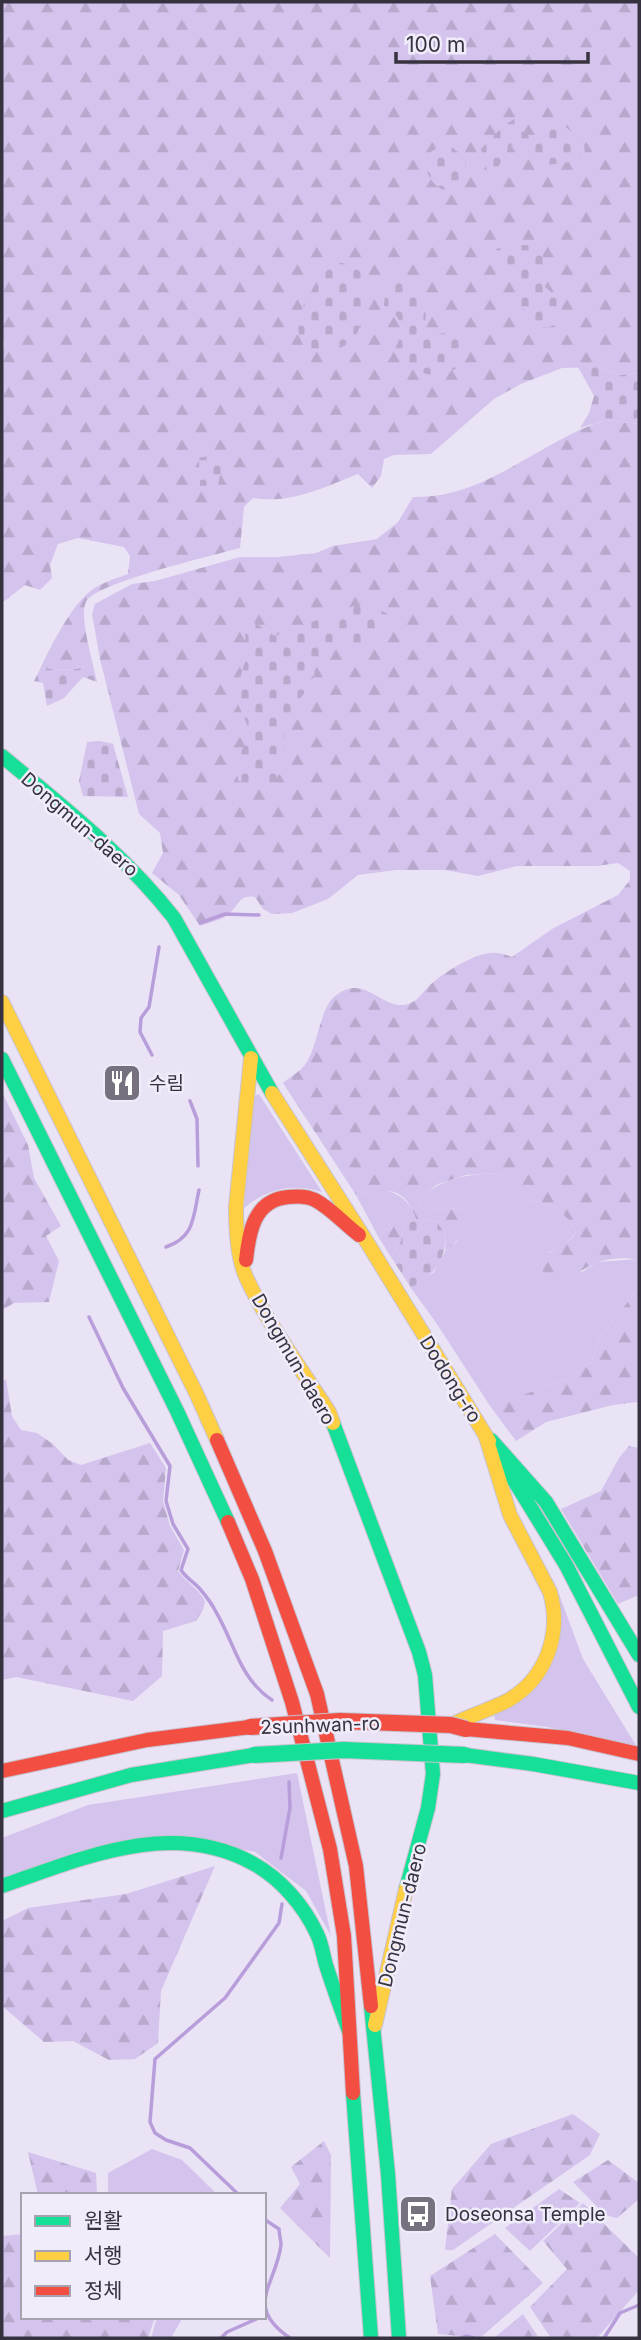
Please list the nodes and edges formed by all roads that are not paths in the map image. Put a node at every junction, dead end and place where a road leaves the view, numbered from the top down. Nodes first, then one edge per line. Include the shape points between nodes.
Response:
1 (2, 756) edge
2 (2, 1002) edge
3 (251, 1058) junction
4 (2, 1059) edge
5 (365, 1240) junction
6 (246, 1275) junction
7 (485, 1434) junction
8 (639, 1655) edge
9 (639, 1707) edge
10 (461, 1723) junction
11 (639, 1754) edge
12 (2, 1771) edge
13 (639, 1783) edge
14 (55, 1798) junction
15 (2, 1811) edge
16 (2, 1819) edge
17 (2, 1886) edge
18 (349, 2031) junction
19 (373, 2037) junction
20 (371, 2338) edge
21 (399, 2338) edge

1 - 3 main road, Dongmun-daero via 122,859 161,899
2 - 19 main road, Dongmun-daero via 197,1395 287,1609 317,1694 356,1866
3 - 5 main road, Dodong-ro
3 - 6 main road, Dongmun-daero via 236,1207
4 - 18 main road, Dongmun-daero via 177,1411 261,1604 330,1849 344,1936
5 - 6 main road via 319,1202 283,1197 268,1202 254,1217
5 - 7 main road, Dodong-ro
6 - 19 main road, Dongmun-daero via 329,1412 425,1675 433,1774
7 - 8 main road via 546,1502
7 - 9 main road, Dodong-ro via 566,1564
7 - 10 main road via 514,1524 551,1594 556,1624 540,1673 507,1701
10 - 11 main road, 2sunhwan-ro via 568,1738
10 - 12 main road, 2sunhwan-ro, bridge via 340,1721 250,1727 147,1740
13 - 14 main road, 2sunhwan-ro, bridge via 465,1755 343,1749 194,1763 131,1775
14 - 15 main road
14 - 16 main road
17 - 18 main road via 152,1843 186,1840 249,1858 297,1900 317,1936
18 - 20 main road, Dongmun-daero
19 - 21 main road, Dongmun-daero

